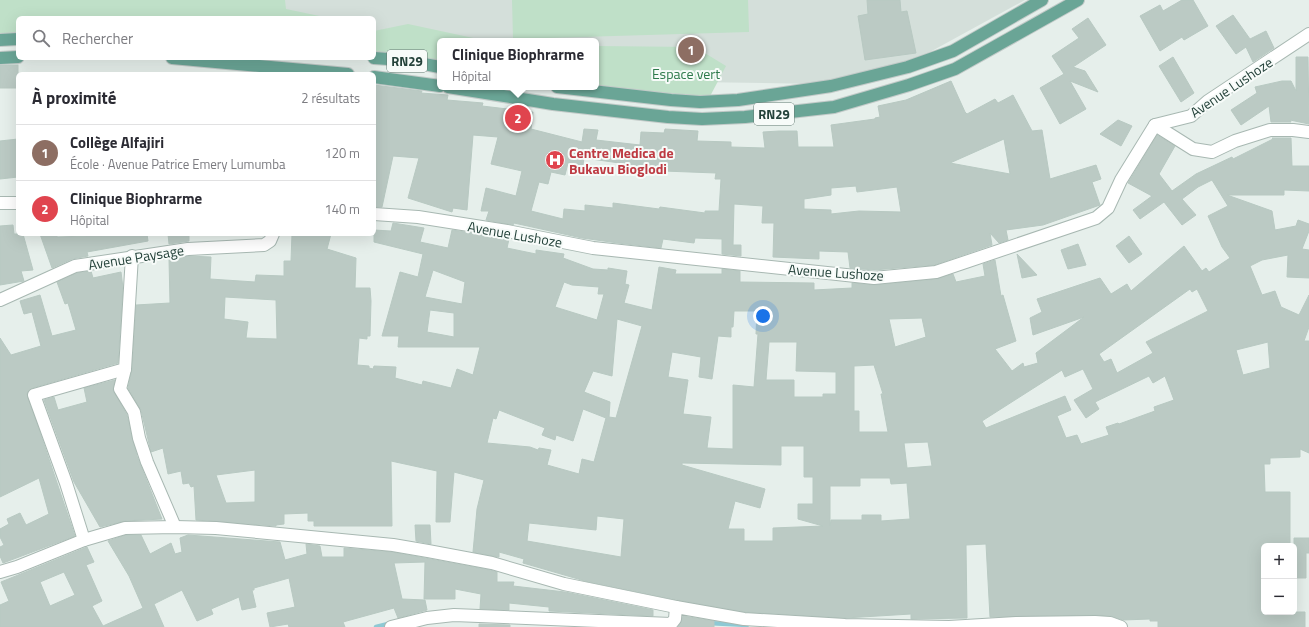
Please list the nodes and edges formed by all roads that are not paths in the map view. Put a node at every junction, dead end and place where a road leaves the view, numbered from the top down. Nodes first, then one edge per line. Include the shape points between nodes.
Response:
1 (1042, 0) edge
2 (1078, 0) edge
3 (1309, 34) edge
4 (16, 39) edge
5 (0, 40) edge
6 (16, 57) edge
7 (0, 58) edge
8 (376, 58) edge
9 (194, 60) edge
10 (402, 60) junction
11 (437, 66) edge
12 (326, 72) edge
13 (376, 77) edge
14 (399, 79) junction
15 (437, 85) edge
16 (831, 86) junction
17 (467, 90) edge
18 (583, 90) edge
19 (834, 107) junction
20 (1154, 124) junction
21 (1309, 132) edge
22 (0, 203) edge
23 (16, 203) edge
24 (376, 214) edge
25 (272, 236) edge
26 (132, 256) junction
27 (0, 300) edge
28 (125, 369) junction
29 (174, 527) junction
30 (84, 540) junction
31 (0, 572) edge
32 (676, 607) junction
33 (392, 627) edge
34 (1121, 627) edge

1 - 16 main road, RN29 via 953,51 908,67
2 - 19 main road, RN29 via 955,69 909,86
3 - 20 street, Avenue Lushoze via 1208,101 1191,116
4 - 5 main road
6 - 7 main road
8 - 10 main road, RN29
9 - 12 main road
10 - 11 main road, RN29
10 - 14 main road
13 - 14 main road, RN29
14 - 15 main road, RN29
16 - 18 main road, RN29 via 738,100 700,102
16 - 19 main road
17 - 19 main road, RN29 via 553,104 702,119
20 - 21 street via 1192,149 1212,152 1235,141 1270,130
20 - 24 street, Avenue Lushoze via 1121,180 1108,208 1096,218 936,272 874,278 593,248 425,219
22 - 23 street
25 - 26 street, Avenue Paysage via 264,245 188,249
26 - 27 street, Avenue Paysage via 75,266
26 - 28 street
28 - 29 street via 120,389 134,412 147,462
28 - 30 street via 34,395
29 - 30 street via 125,528
29 - 32 street via 216,528 428,551 492,563 564,584
30 - 31 street
32 - 33 street via 676,619 671,624 454,615 427,618
32 - 34 street via 744,619 844,625 942,627 1095,622

